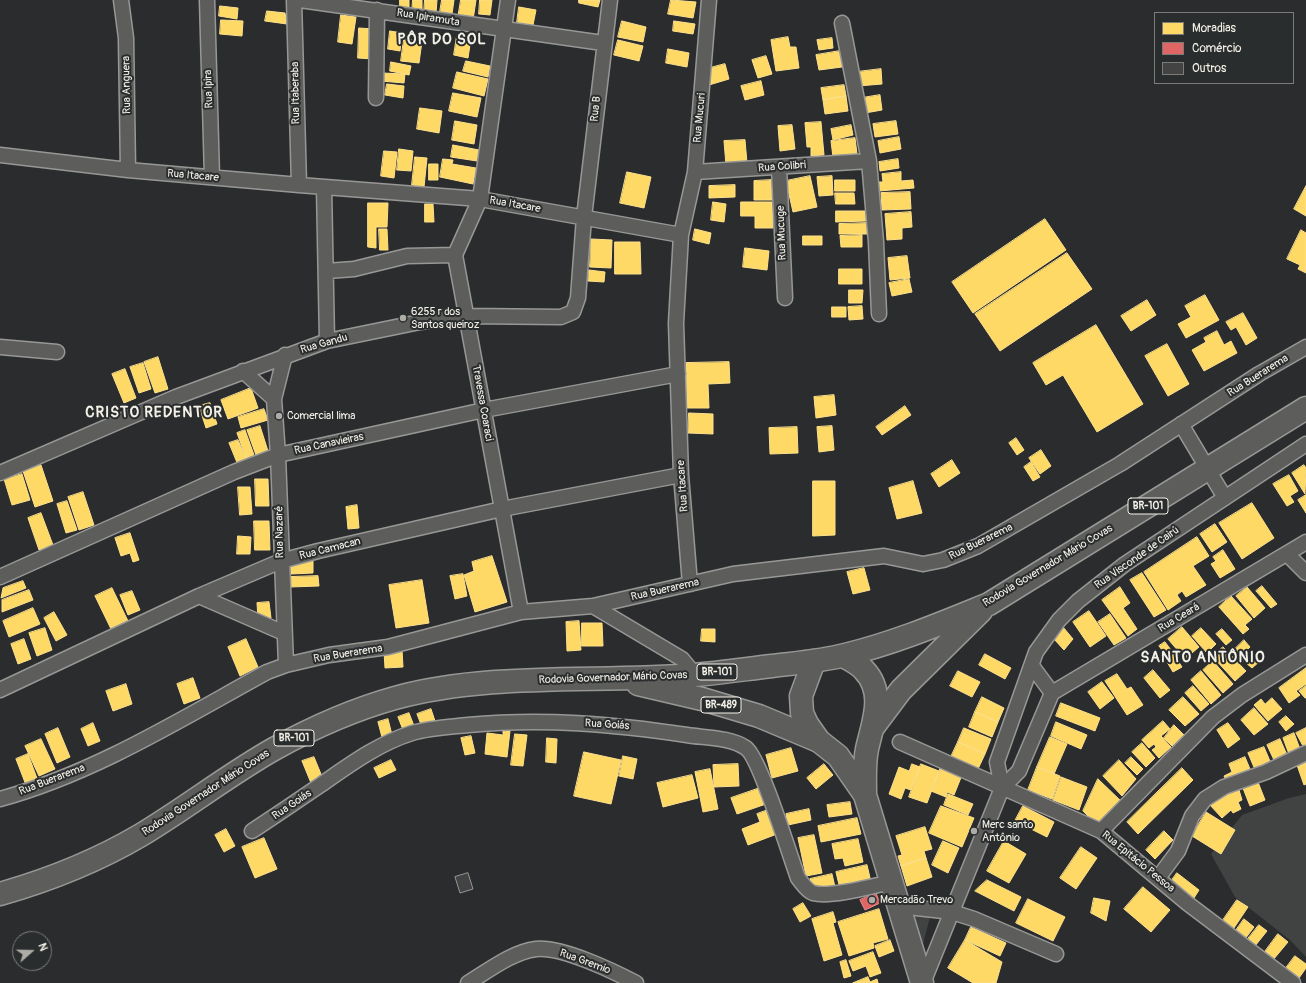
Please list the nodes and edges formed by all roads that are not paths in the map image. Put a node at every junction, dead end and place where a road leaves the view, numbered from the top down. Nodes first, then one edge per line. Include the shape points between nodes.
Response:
1 (121, 0) edge
2 (207, 0) edge
3 (294, 0) edge
4 (300, 0) edge
5 (508, 0) edge
6 (610, 0) edge
7 (709, 0) edge
8 (377, 10) junction
9 (842, 23) dead end
10 (503, 30) junction
11 (603, 44) junction
12 (376, 98) dead end
13 (0, 155) edge
14 (870, 161) junction
15 (779, 168) junction
16 (128, 170) junction
17 (695, 172) junction
18 (212, 177) junction
19 (299, 186) junction
20 (324, 188) junction
21 (480, 199) junction
22 (584, 217) junction
23 (681, 235) junction
24 (455, 255) junction
25 (327, 271) junction
26 (784, 298) dead end
27 (879, 314) dead end
28 (466, 316) junction
29 (328, 341) junction
30 (0, 347) edge
31 (1306, 347) edge
32 (57, 352) dead end
33 (285, 356) junction
34 (243, 372) junction
35 (678, 374) junction
36 (274, 399) junction
37 (1306, 408) edge
38 (484, 410) junction
39 (1182, 424) junction
40 (1306, 444) edge
41 (278, 455) junction
42 (1208, 469) junction
43 (0, 473) edge
44 (681, 475) junction
45 (1225, 498) junction
46 (502, 509) junction
47 (1306, 542) edge
48 (1287, 554) junction
49 (281, 561) junction
50 (1306, 574) edge
51 (0, 577) edge
52 (690, 584) junction
53 (199, 596) junction
54 (989, 604) junction
55 (593, 606) junction
56 (521, 612) junction
57 (284, 633) junction
58 (1306, 655) edge
59 (844, 656) junction
60 (814, 661) junction
61 (286, 666) junction
62 (1032, 666) junction
63 (695, 675) junction
64 (620, 678) junction
65 (0, 690) edge
66 (1052, 693) junction
67 (874, 726) junction
68 (819, 741) junction
69 (900, 742) dead end
70 (867, 749) junction
71 (1306, 753) edge
72 (838, 756) junction
73 (1002, 788) junction
74 (865, 795) junction
75 (0, 799) edge
76 (252, 831) dead end
77 (1101, 831) junction
78 (1158, 878) junction
79 (891, 882) junction
80 (0, 894) edge
81 (899, 906) junction
82 (952, 912) junction
83 (1056, 954) dead end
84 (468, 983) edge
85 (636, 983) edge
86 (923, 983) edge
87 (1292, 983) edge

1 - 16 street, Rua Anguera via 126,38
2 - 18 street, Rua Ipira
3 - 19 street, Rua Itaberaba
4 - 8 street, Rua Ipiramuta
5 - 10 street
6 - 11 street, Rua B
7 - 17 street, Rua Mucuri
8 - 10 street, Rua Ipiramuta
8 - 12 street
9 - 14 street
10 - 11 street, Rua Ipiramuta
10 - 21 street
11 - 22 street, Rua B
13 - 16 street, Rua Itacare
14 - 15 street, Rua Colibri
14 - 27 street
15 - 17 street, Rua Colibri
15 - 26 street, Rua Mucuge
16 - 18 street, Rua Itacare
17 - 23 street, Rua Mucuri
18 - 19 street, Rua Itacare
19 - 20 street, Rua Itacare
20 - 21 street, Rua Itacare
20 - 25 street
21 - 22 street, Rua Itacare
21 - 24 street
22 - 23 street, Rua Itacare
22 - 28 street, Rua Gandu via 578,298 573,312 561,317
23 - 35 street, Rua Itacare via 676,323
24 - 25 street via 407,256 354,269
24 - 28 street, Travessa Coaraci
25 - 29 street
28 - 29 street, Rua Gandu via 420,322
28 - 38 street, Travessa Coaraci
29 - 33 street, Rua Gandu
30 - 32 street
31 - 39 street, Rua Buerarema
33 - 34 street, Rua Gandu
33 - 36 street, Rua Nazaré
34 - 36 street
34 - 43 street, Rua Gandu via 176,397
35 - 38 street, Rua Canavieiras
35 - 44 street, Rua Itacare
36 - 41 street, Rua Nazaré
37 - 42 main road, Rodovia Governador Mário Covas / BR-101
38 - 41 street, Rua Canavieiras
38 - 46 street, Travessa Coaraci
39 - 42 street
39 - 52 street, Rua Buerarema via 1018,524 978,546 943,560 923,564 884,556 732,574
40 - 45 street, Rua Visconde de Cairú
41 - 49 street, Rua Nazaré
41 - 51 street, Rua Canavieiras via 234,472
42 - 45 street
42 - 54 main road, Rodovia Governador Mário Covas / BR-101
44 - 46 street, Rua Camacan
44 - 52 street, Rua Itacare
45 - 62 street, Rua Visconde de Cairú via 1125,564 1078,602 1044,639 1036,652
46 - 49 street, Rua Camacan
46 - 56 street, Travessa Coaraci
47 - 48 street, Rua Ceará
48 - 50 street
48 - 66 street, Rua Ceará
49 - 53 street, Rua Camacan
49 - 57 street, Rua Nazaré
52 - 55 street, Rua Buerarema
53 - 57 street
53 - 65 street, Rua Camacan
54 - 59 main road, Rodovia Governador Mário Covas / BR-101 via 898,640
54 - 67 main road, BR-489 via 901,690
55 - 56 street, Rua Buerarema
55 - 63 street via 682,659
56 - 61 street, Rua Buerarema via 388,647 329,655
57 - 61 street, Rua Nazaré
58 - 77 street via 1242,695 1213,717
59 - 60 main road, Rodovia Governador Mário Covas / BR-101
59 - 67 main road, BR-489 via 864,670 874,686 877,702
60 - 63 main road, Rodovia Governador Mário Covas / BR-101
60 - 68 main road, BR-489 via 801,696 802,713 806,724
61 - 75 street, Rua Buerarema via 267,672 110,756 55,781
62 - 66 street
62 - 73 street, Rua Visconde de Cairú via 998,762
63 - 64 main road, Rodovia Governador Mário Covas / BR-101
64 - 68 main road, BR-489 via 759,716
64 - 80 main road, Rodovia Governador Mário Covas / BR-101 via 491,683 429,690 366,707 332,720 272,750 139,836 108,852 30,886
66 - 73 street via 1019,771
67 - 70 main road, BR-489
68 - 72 main road, BR-489
69 - 73 street, Rua Epitácio Pessoa
70 - 72 main road via 853,756
70 - 74 main road, BR-489
71 - 78 street via 1266,772 1224,787 1205,799 1192,816 1178,851
72 - 74 main road, BR-489
73 - 77 street, Rua Epitácio Pessoa
73 - 82 street
74 - 79 main road, BR-489
76 - 79 street, Rua Goiás via 369,753 412,733 517,721 634,727 722,740 736,743 746,749 752,755 760,773 798,878 812,893 825,894
77 - 78 street, Rua Epitácio Pessoa
78 - 87 street, Rua Epitácio Pessoa
79 - 81 main road, BR-489
81 - 82 street
81 - 86 main road, BR-489
82 - 83 street
82 - 86 street
84 - 85 street, Rua Gremio via 521,953 536,949 556,951 586,961

